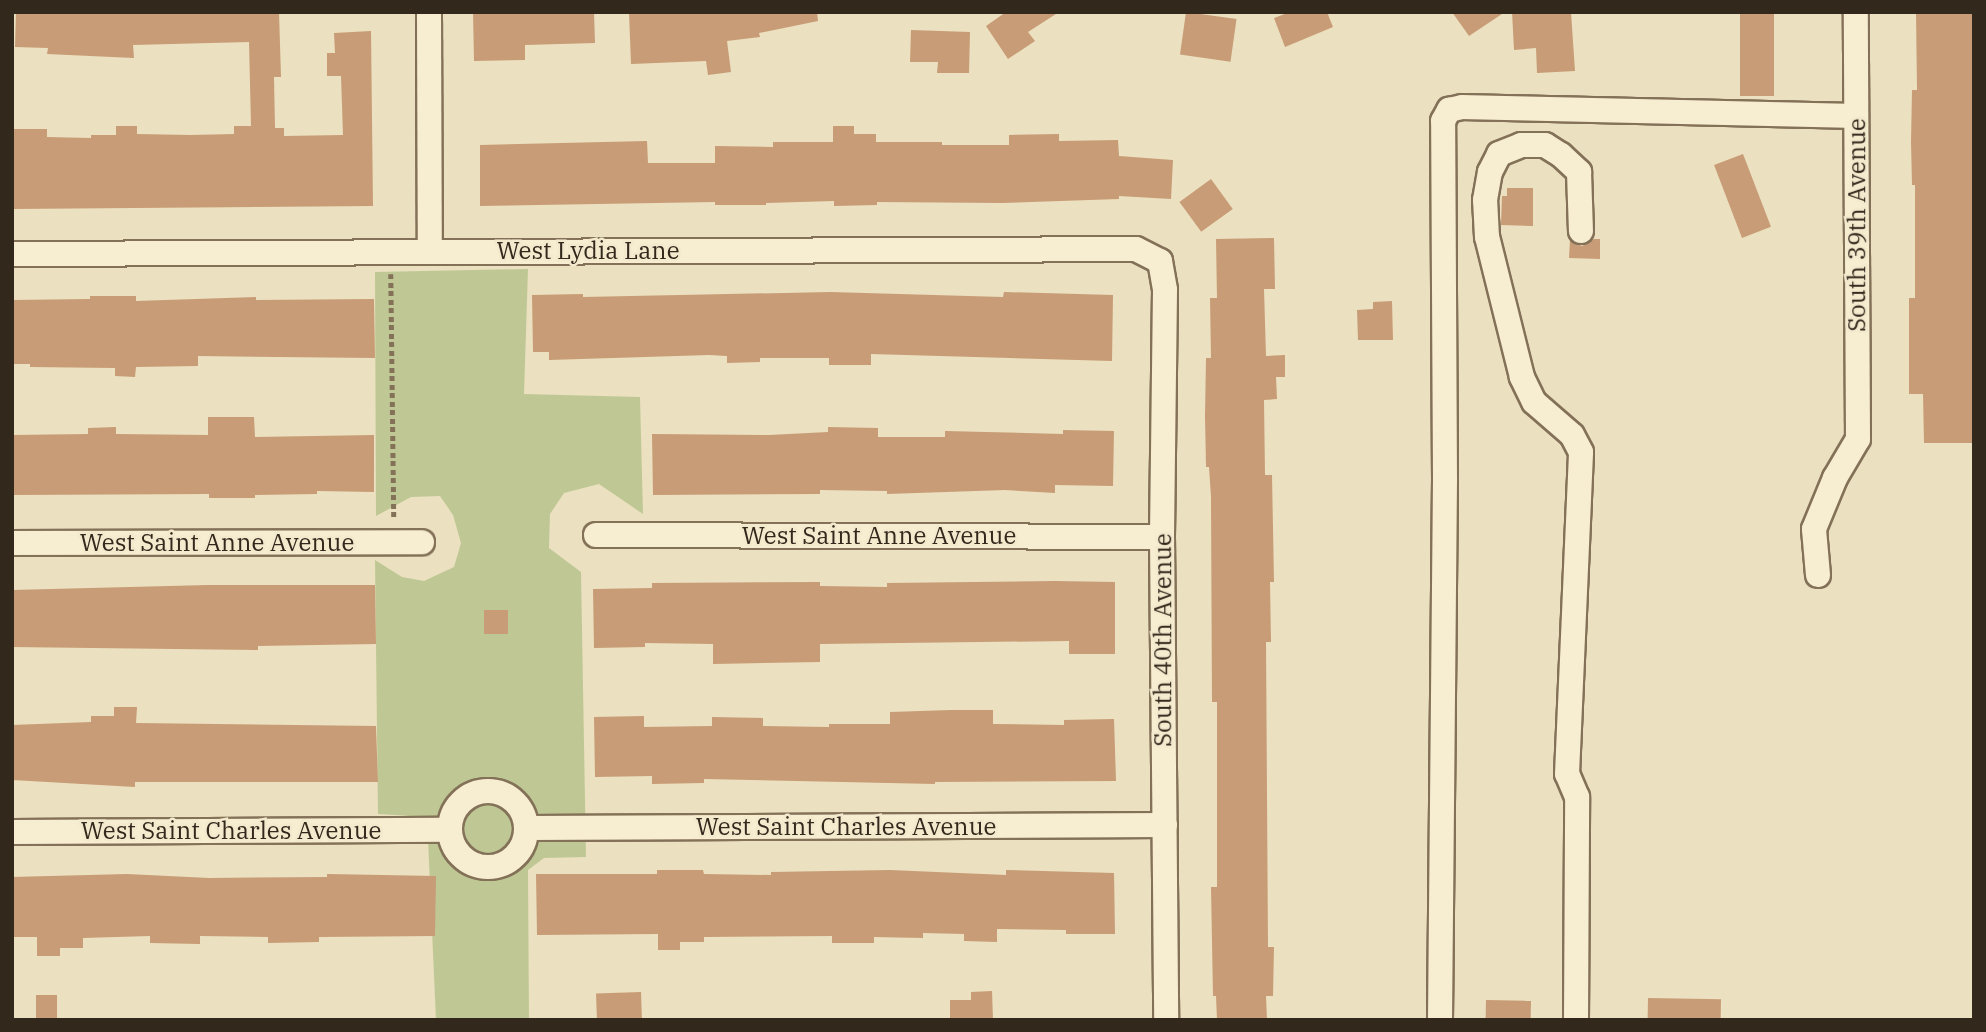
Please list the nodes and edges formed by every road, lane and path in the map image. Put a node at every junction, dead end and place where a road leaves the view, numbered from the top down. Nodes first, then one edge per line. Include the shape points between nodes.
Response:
1 (429, 12) edge
2 (1856, 12) edge
3 (1856, 116) junction
4 (1581, 231) dead end
5 (430, 251) junction
6 (390, 252) junction
7 (12, 254) edge
8 (1160, 261) joint
9 (596, 535) dead end
10 (1162, 537) junction
11 (12, 542) edge
12 (394, 542) junction
13 (422, 542) dead end
14 (1818, 575) dead end
15 (1165, 825) junction
16 (527, 828) junction
17 (449, 830) junction
18 (12, 832) edge
19 (1166, 1020) edge
20 (1440, 1020) edge
21 (1576, 1020) edge

1 - 5 street
2 - 3 street, South 39th Avenue
3 - 14 street, South 39th Avenue via 1858,439 1835,478 1814,529
3 - 20 street via 1462,107 1449,110 1443,121
4 - 21 street via 1579,172 1562,155 1545,145 1521,145 1499,155 1490,172 1485,200 1487,237 1522,377 1534,402 1572,435 1581,452 1567,774 1577,797
5 - 6 street, West Lydia Lane
5 - 8 street, West Lydia Lane via 1136,249
6 - 7 street, West Lydia Lane
6 - 12 path
8 - 10 street, South 40th Avenue via 1165,290
9 - 10 street, West Saint Anne Avenue
10 - 15 street, South 40th Avenue
11 - 12 street, West Saint Anne Avenue
12 - 13 street, West Saint Anne Avenue
15 - 16 street, West Saint Charles Avenue
15 - 19 street, South 40th Avenue
16 - 17 street via 522,848 508,862 488,867 469,863 454,849
16 - 17 street via 522,809 507,795 487,790 468,796 454,810
17 - 18 street, West Saint Charles Avenue

